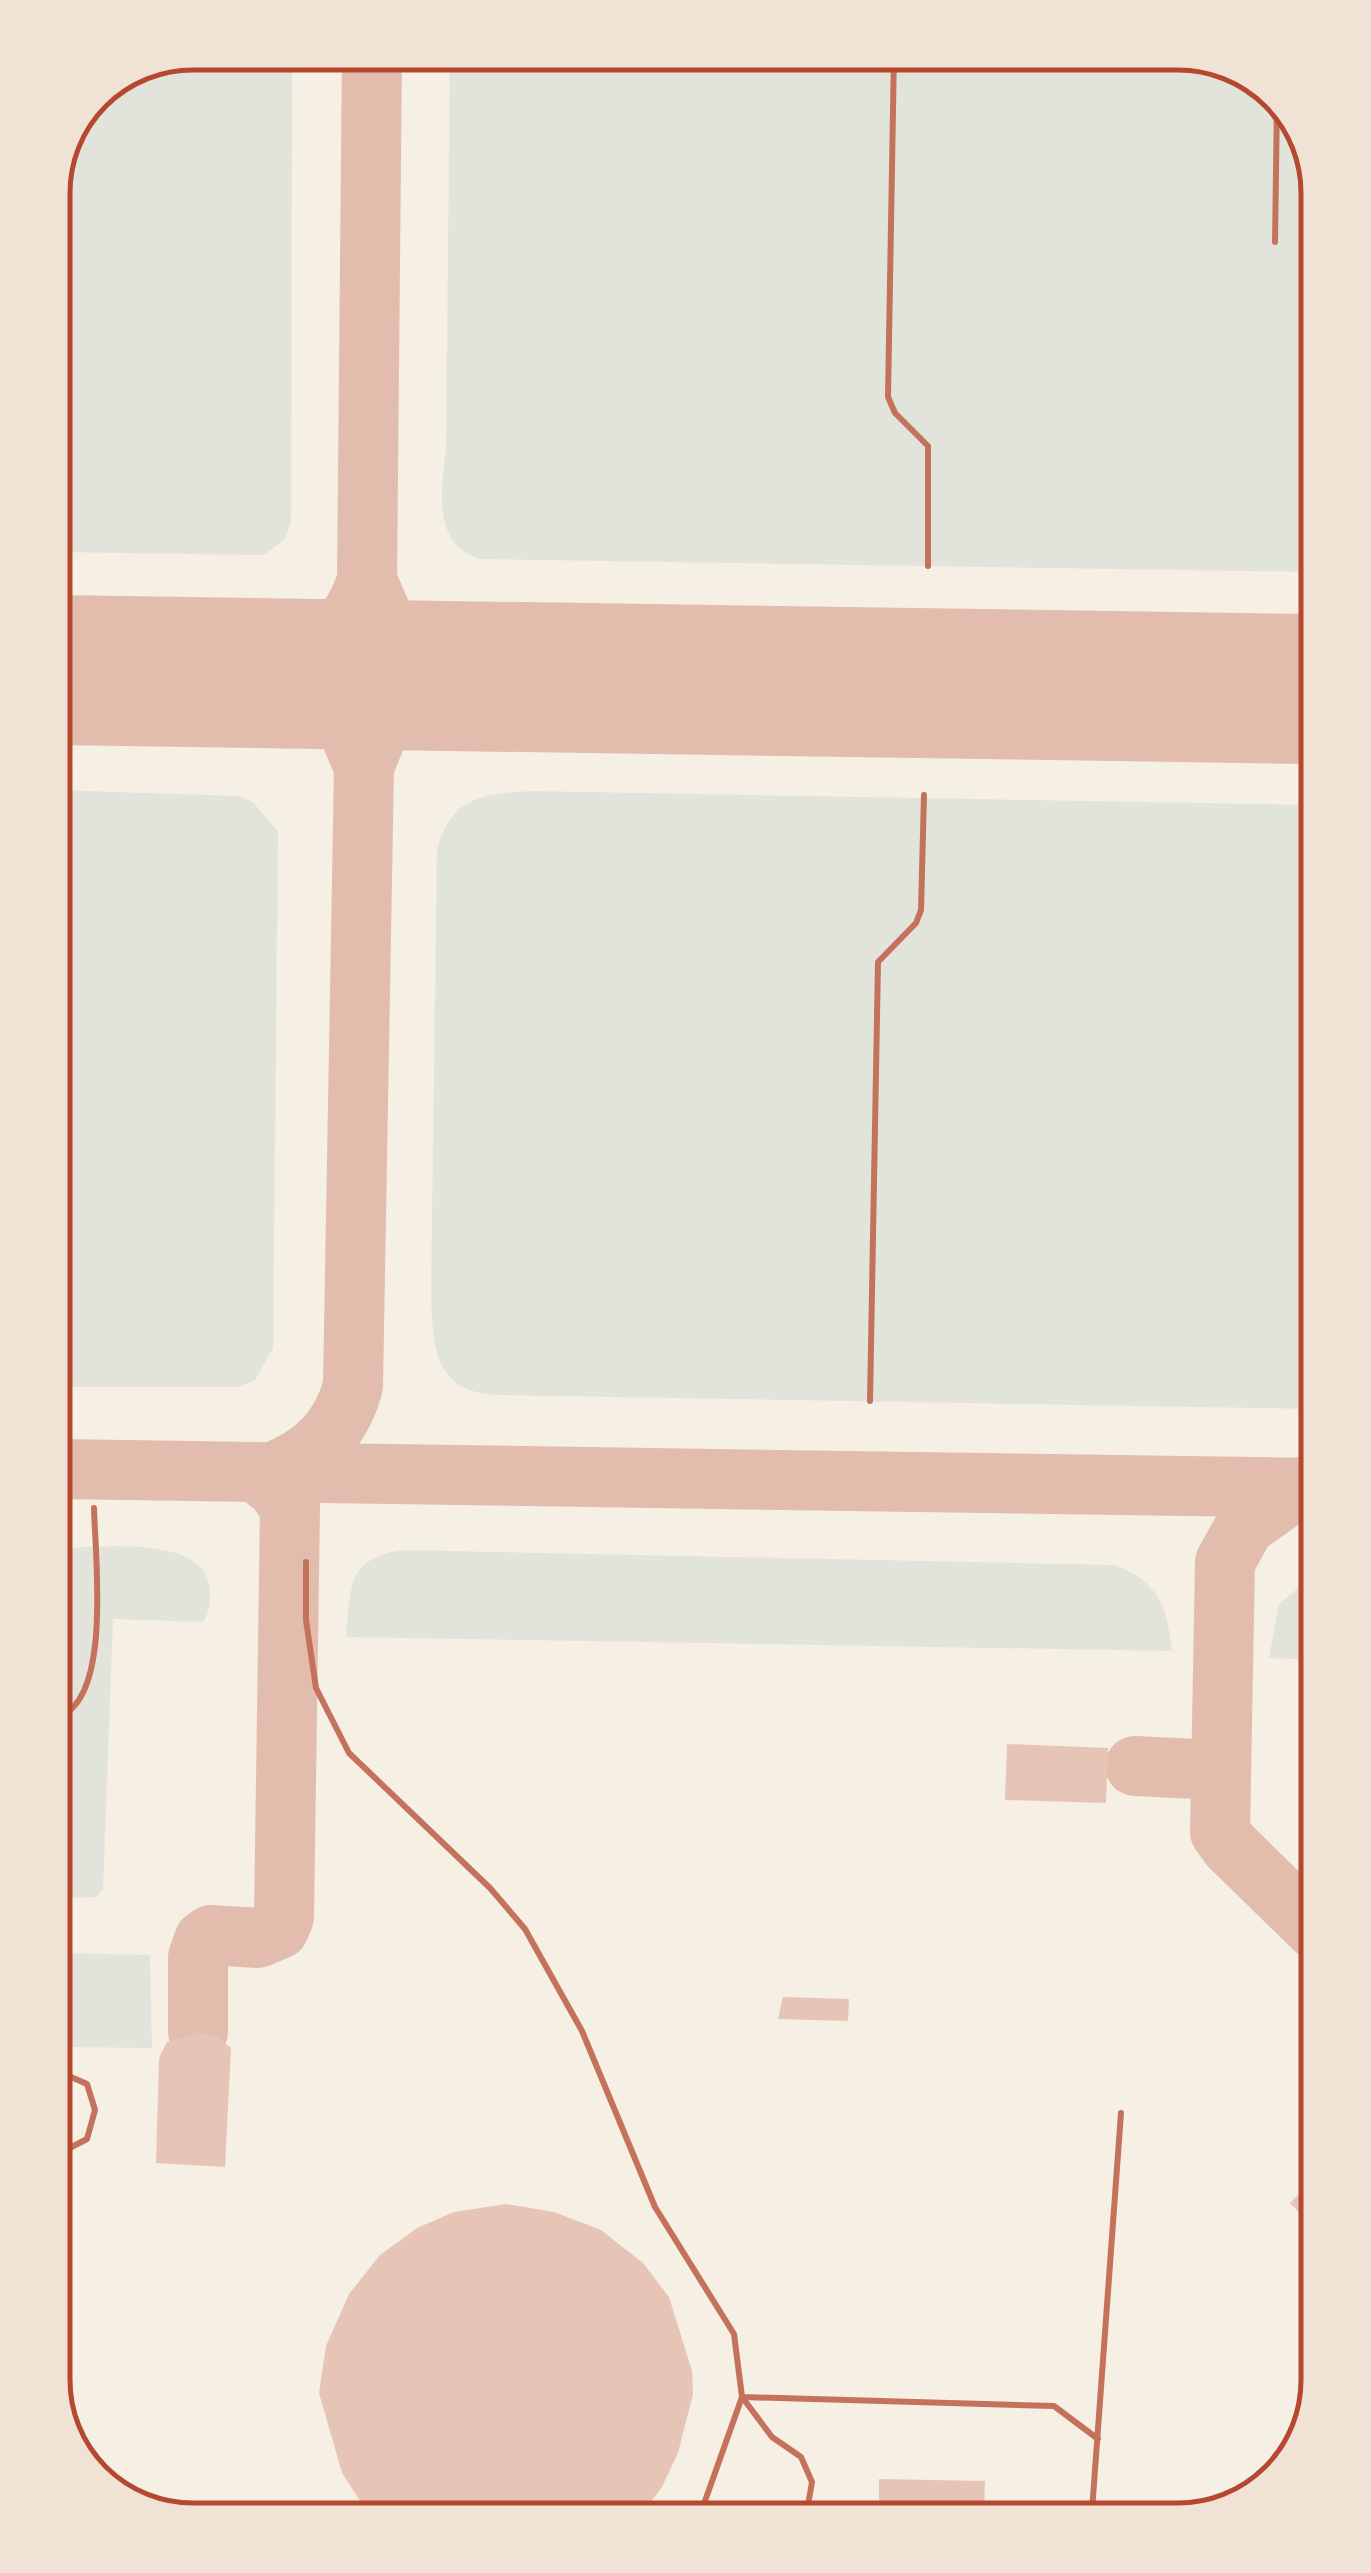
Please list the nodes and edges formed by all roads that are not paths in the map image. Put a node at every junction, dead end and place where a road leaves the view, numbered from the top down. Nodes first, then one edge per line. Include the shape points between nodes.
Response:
1 (894, 70) edge
2 (1277, 119) edge
3 (1275, 242) dead end
4 (928, 566) dead end
5 (924, 796) dead end
6 (870, 1401) dead end
7 (94, 1508) dead end
8 (306, 1562) dead end
9 (70, 1709) edge
10 (70, 2077) edge
11 (1122, 2112) dead end
12 (70, 2148) edge
13 (742, 2397) junction
14 (1098, 2438) junction
15 (704, 2503) edge
16 (809, 2503) edge
17 (1093, 2503) edge

1 - 4 lane via 888,397 928,446
2 - 3 lane
5 - 6 lane via 920,910 916,924 878,962
7 - 9 lane via 95,1649 80,1702
8 - 13 lane via 316,1688 349,1753 525,1928 582,2031 655,2208 734,2334
10 - 12 lane via 87,2084 95,2110 87,2138
11 - 14 lane
13 - 14 lane via 1054,2406
13 - 15 lane
13 - 16 lane via 772,2437 801,2457 812,2482
14 - 17 lane

